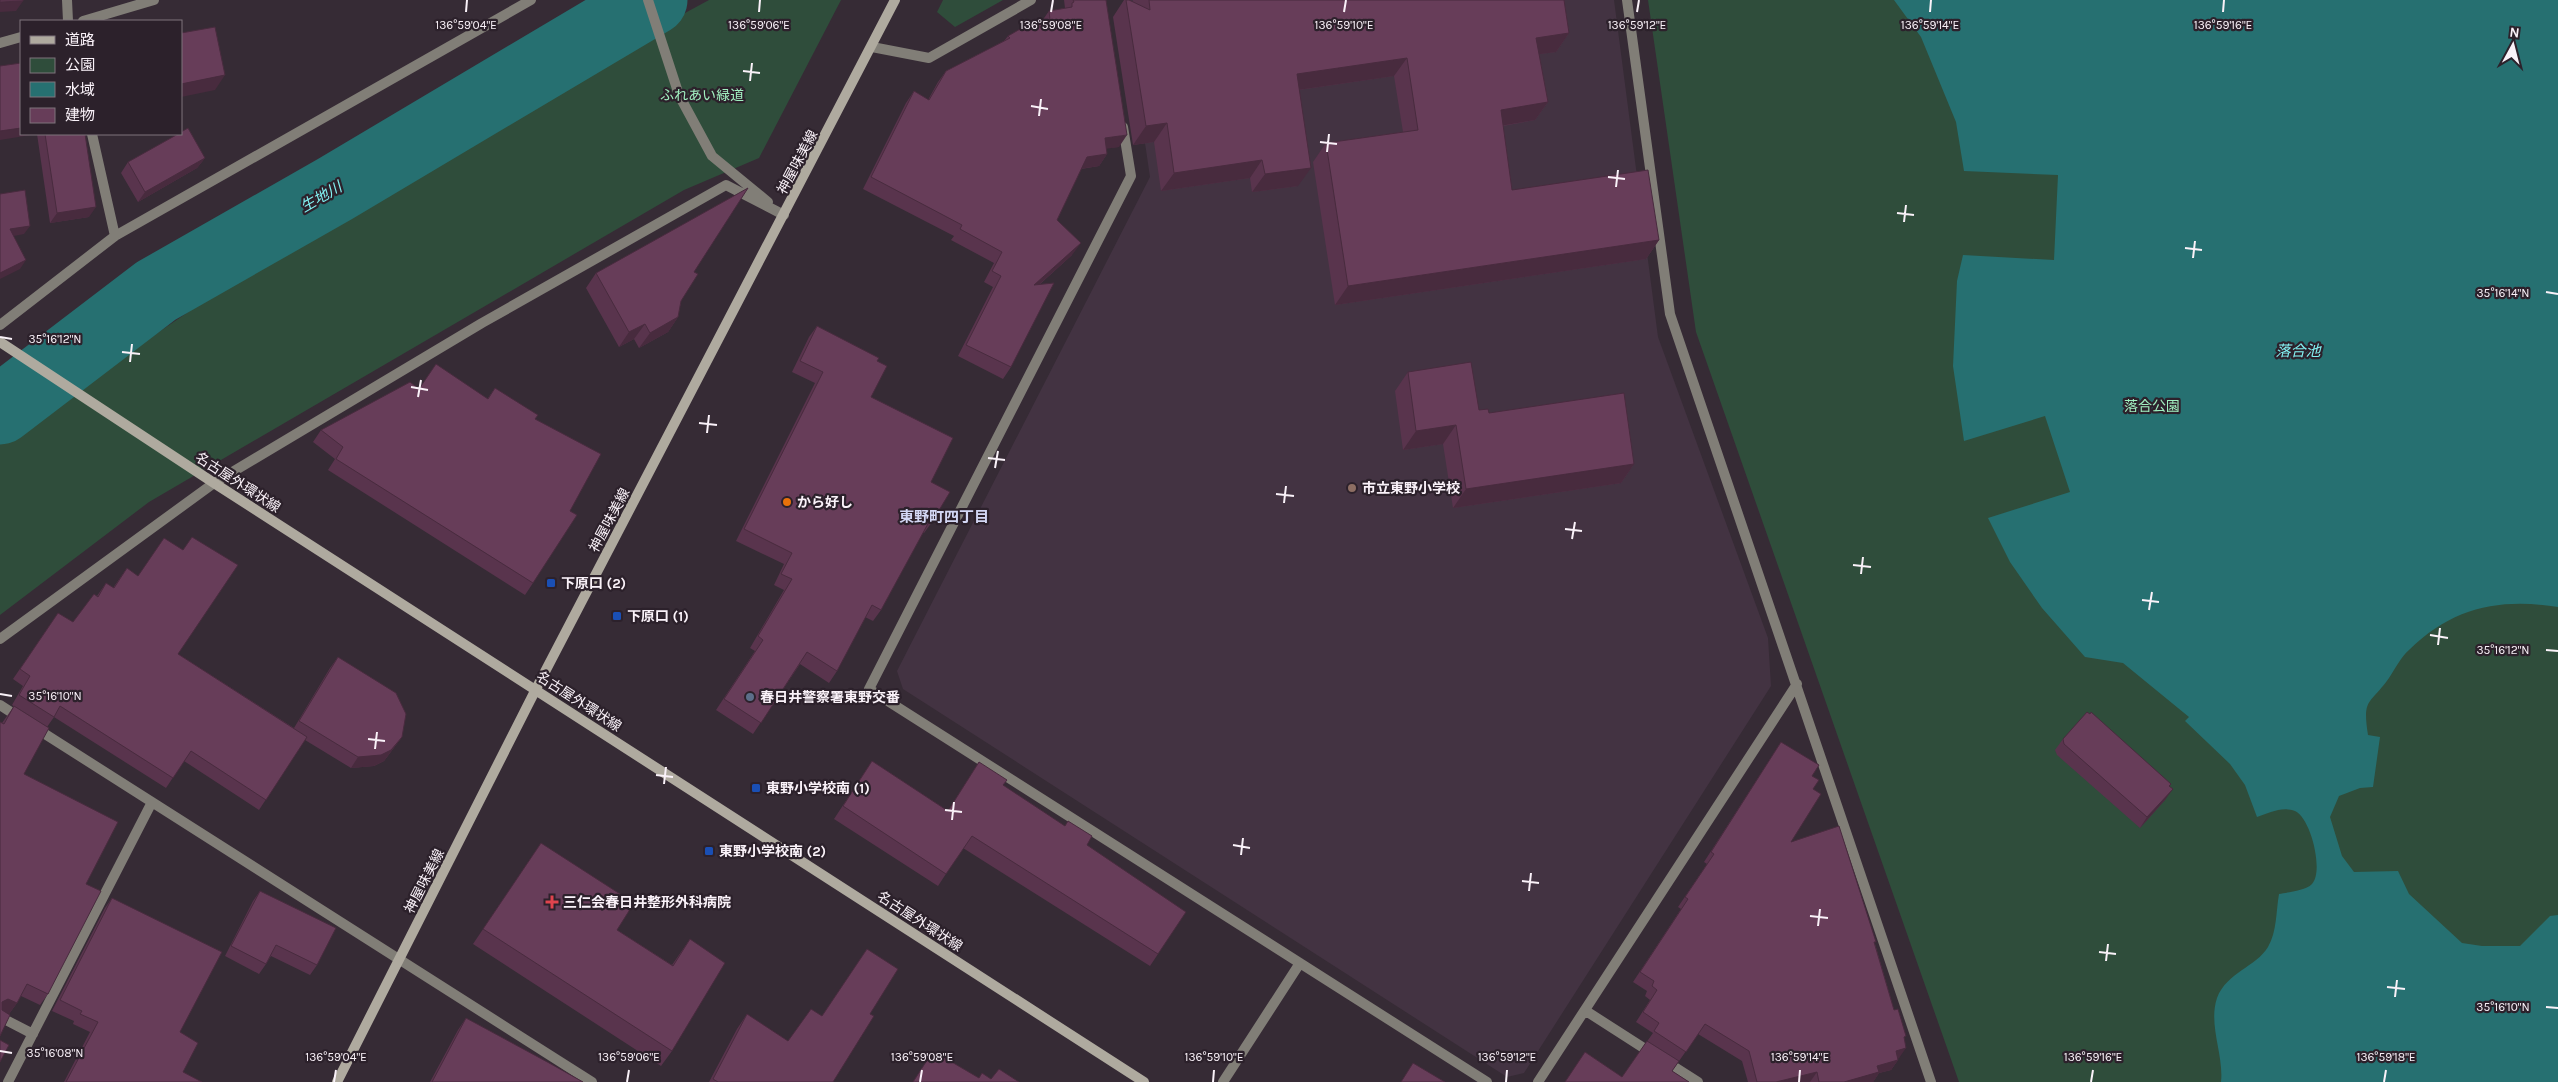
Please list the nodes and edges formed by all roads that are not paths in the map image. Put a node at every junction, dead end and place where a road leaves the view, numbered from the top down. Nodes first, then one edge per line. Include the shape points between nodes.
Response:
1 (67, 0) edge
2 (154, 0) edge
3 (531, 0) edge
4 (648, 0) edge
5 (895, 0) edge
6 (1030, 0) edge
7 (1627, 0) edge
8 (68, 20) edge
9 (87, 20) edge
10 (20, 38) edge
11 (0, 43) edge
12 (872, 48) junction
13 (1121, 117) edge
14 (92, 135) edge
15 (784, 215) junction
16 (115, 236) junction
17 (0, 325) edge
18 (0, 342) edge
19 (214, 483) junction
20 (0, 639) edge
21 (1797, 684) junction
22 (536, 690) junction
23 (0, 705) edge
24 (152, 802) junction
25 (400, 960) junction
26 (1300, 963) junction
27 (1586, 1011) junction
28 (0, 1017) edge
29 (33, 1034) junction
30 (8, 1082) edge
31 (337, 1082) edge
32 (592, 1082) edge
33 (1144, 1082) edge
34 (1223, 1082) edge
35 (1487, 1082) edge
36 (1538, 1082) edge
37 (1698, 1082) edge
38 (1931, 1082) edge

1 - 8 street
2 - 9 street
3 - 16 street
4 - 15 street via 679,95 712,156
5 - 12 main road, 神屋味美線
6 - 12 street via 929,58
7 - 21 street via 1670,314
10 - 11 street
12 - 15 main road, 神屋味美線
13 - 26 street via 1131,176 870,689
14 - 16 street
15 - 19 street via 726,185 482,323
15 - 22 main road, 神屋味美線
16 - 17 street
18 - 19 main road, 名古屋外環状線
19 - 20 street
19 - 22 main road, 名古屋外環状線
21 - 27 street
21 - 38 street
22 - 25 main road, 神屋味美線
22 - 33 main road, 名古屋外環状線
23 - 24 street
24 - 25 street
24 - 29 street
25 - 31 main road, 神屋味美線
25 - 32 street
26 - 34 street
26 - 35 street
27 - 36 street
27 - 37 street
28 - 29 street
29 - 30 street

